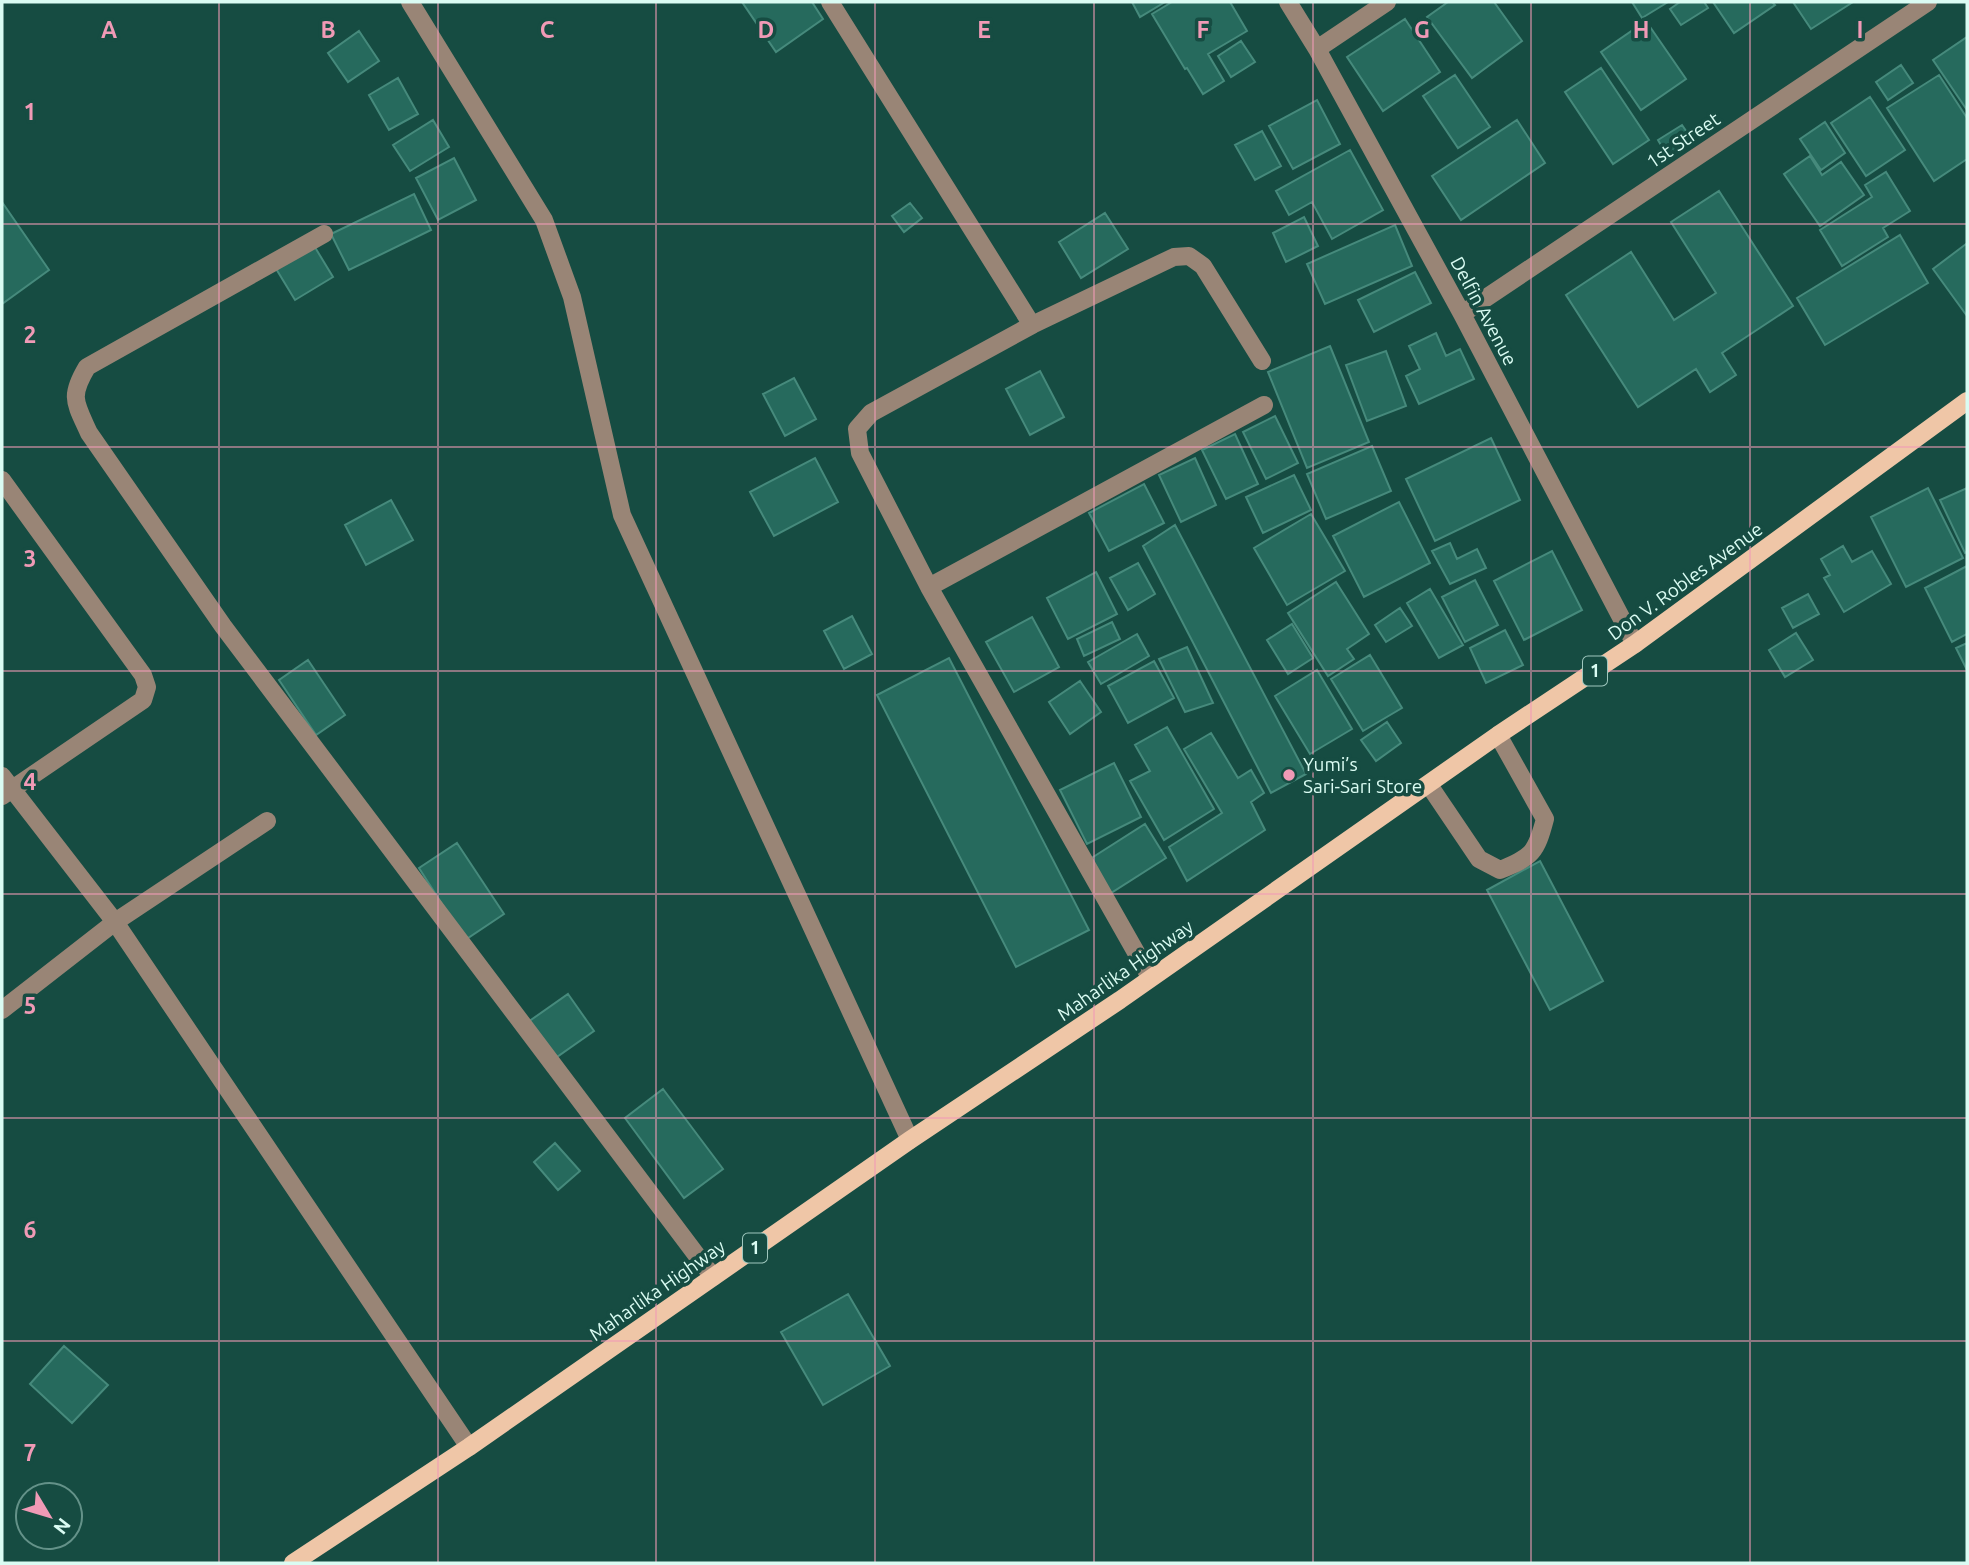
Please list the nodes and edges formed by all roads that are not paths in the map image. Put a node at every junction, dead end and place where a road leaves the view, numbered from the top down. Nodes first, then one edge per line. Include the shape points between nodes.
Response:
1 (410, 2) edge
2 (830, 2) edge
3 (1289, 2) edge
4 (1387, 2) edge
5 (1928, 2) edge
6 (1317, 49) junction
7 (324, 234) dead end
8 (1462, 314) junction
9 (1032, 325) junction
10 (1262, 361) dead end
11 (1967, 401) edge
12 (1265, 405) dead end
13 (2, 480) edge
14 (929, 587) junction
15 (1635, 644) junction
16 (1498, 736) junction
17 (1429, 785) junction
18 (5, 787) edge
19 (267, 821) dead end
20 (115, 922) junction
21 (1217, 932) joint
22 (1150, 977) junction
23 (2, 1010) edge
24 (910, 1140) junction
25 (713, 1277) junction
26 (469, 1447) junction
27 (293, 1563) edge

1 - 24 street via 544,220 572,297 622,515
2 - 9 street
3 - 6 street, Delfin Avenue
4 - 6 street
5 - 8 street, 1st Street
6 - 8 street, Delfin Avenue
7 - 25 street via 87,366 76,386 76,404 89,433 223,626
8 - 15 street, Delfin Avenue
9 - 10 street via 1174,257 1189,256 1203,265
9 - 14 street via 871,413 857,429 860,453
11 - 15 main road, Don V. Robles Avenue / 1
12 - 14 street
13 - 18 street via 143,675 147,687 144,700
14 - 22 street
15 - 16 main road, Don V. Robles Avenue / 1
16 - 17 main road, Don V. Robles Avenue / 1
16 - 17 street via 1545,819 1539,844 1524,860 1500,870 1479,859
17 - 21 main road, Don V. Robles Avenue / 1
18 - 20 street
19 - 20 street
20 - 23 street
20 - 26 street
21 - 22 main road, Maharlika Highway / 1
22 - 24 main road, Maharlika Highway / 1
24 - 25 main road, Maharlika Highway / 1
25 - 26 main road, Maharlika Highway / 1
26 - 27 main road, Maharlika Highway / 1

